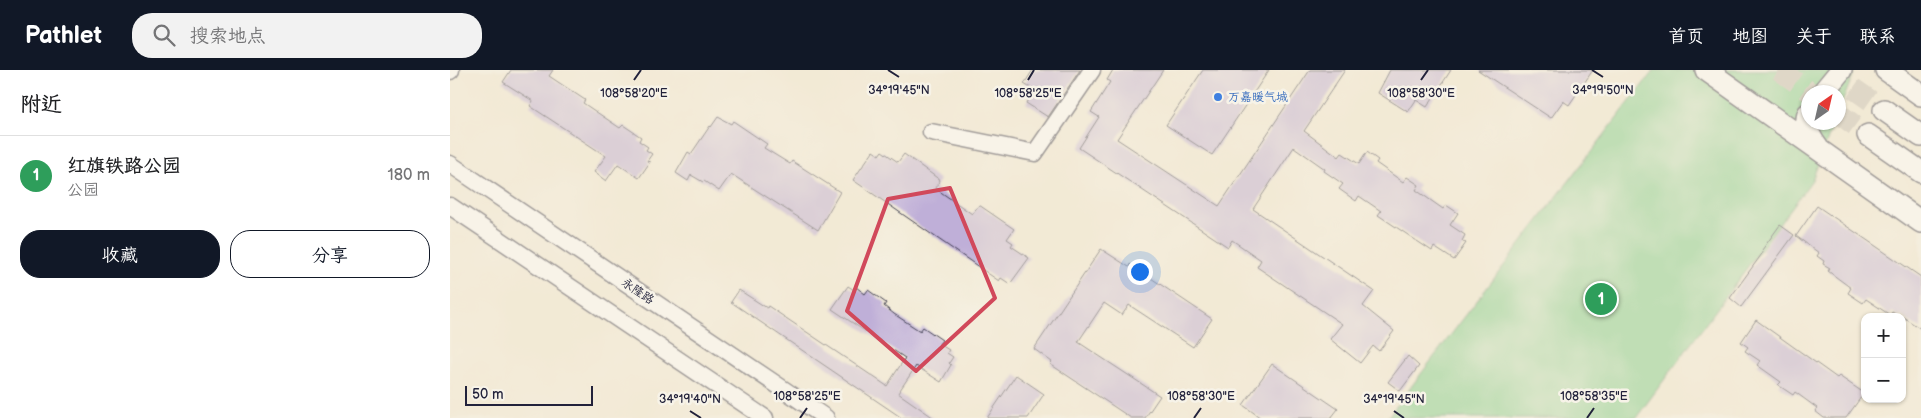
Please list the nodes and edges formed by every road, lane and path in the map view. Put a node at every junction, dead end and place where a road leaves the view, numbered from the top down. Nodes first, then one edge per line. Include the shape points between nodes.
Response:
1 (1092, 70) edge
2 (1706, 70) edge
3 (1840, 70) edge
4 (1886, 70) edge
5 (1828, 85) edge
6 (1921, 94) edge
7 (1884, 110) tunnel mouth
8 (1809, 130) edge
9 (931, 132) dead end
10 (1868, 134) tunnel mouth
11 (1921, 136) edge
12 (1825, 154) junction
13 (450, 164) edge
14 (1921, 172) edge
15 (450, 206) edge
16 (1921, 222) edge
17 (765, 418) edge
18 (826, 418) edge

1 - 9 street via 1034,153
2 - 12 main road
3 - 5 main road
4 - 6 main road
7 - 11 main road
8 - 12 main road via 1811,138
10 - 14 main road
12 - 16 main road
13 - 18 street, 永隆路
15 - 17 street

